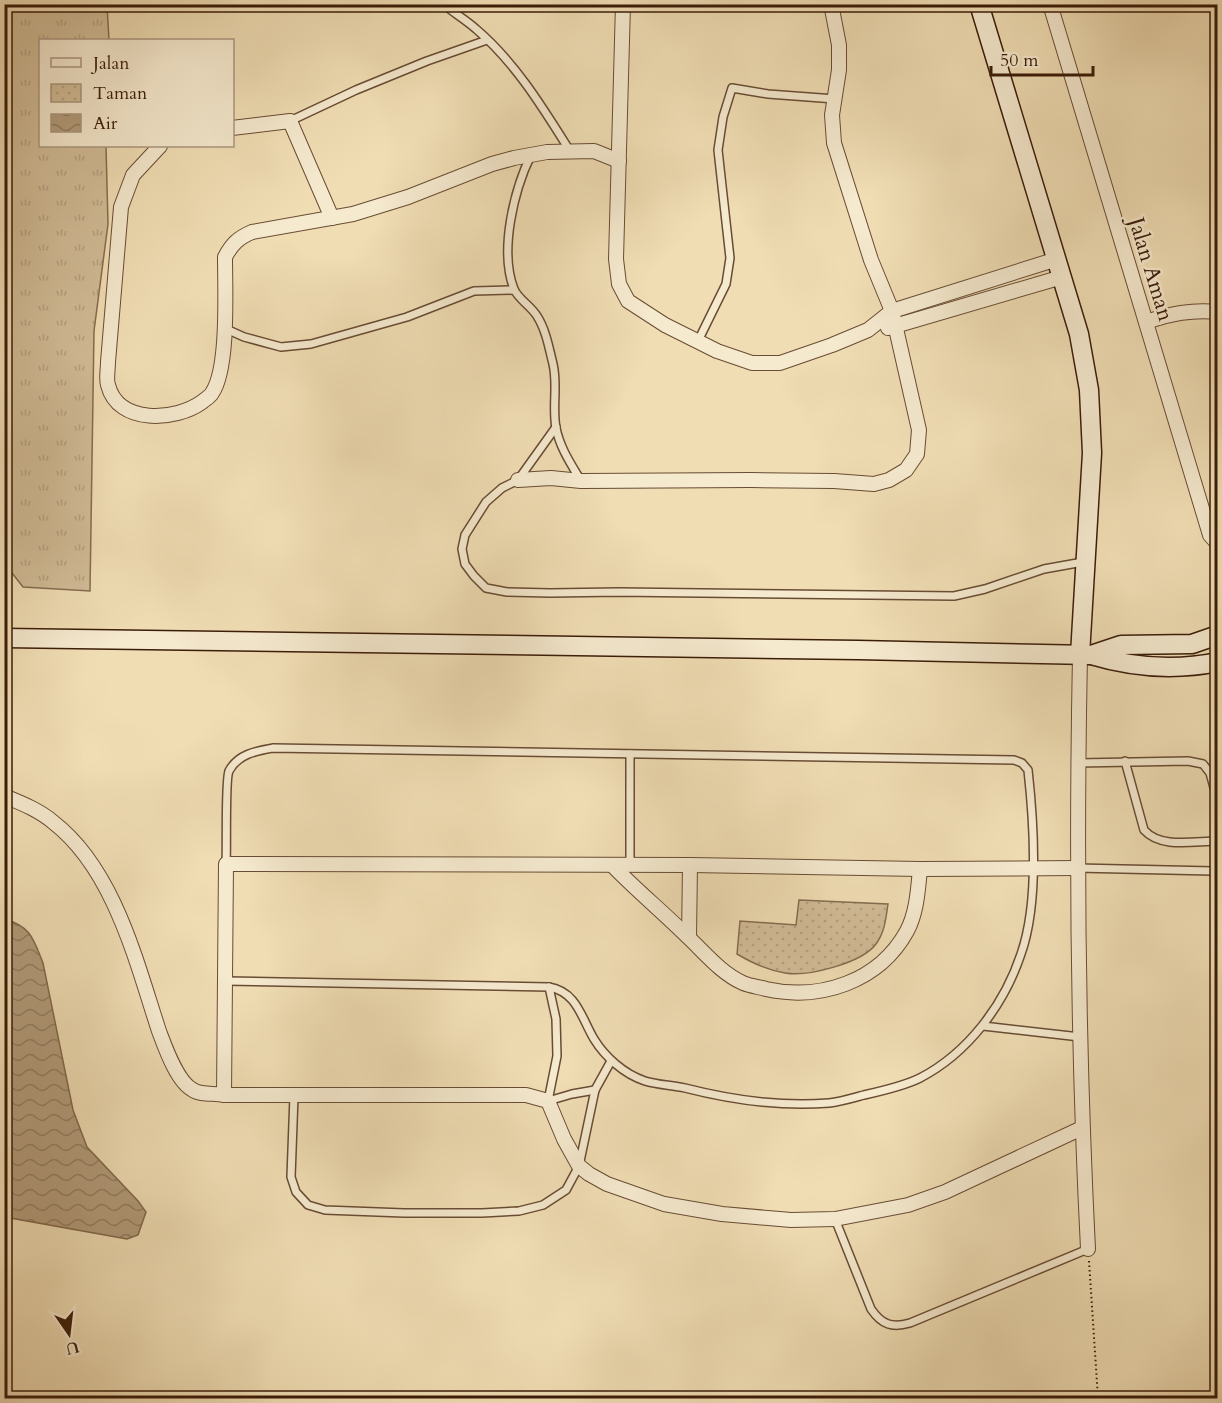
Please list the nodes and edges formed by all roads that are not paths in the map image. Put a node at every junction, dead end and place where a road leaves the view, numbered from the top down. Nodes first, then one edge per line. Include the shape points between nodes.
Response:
1 (443, 4) edge
2 (623, 4) edge
3 (831, 4) edge
4 (979, 4) edge
5 (1050, 4) edge
6 (487, 40) junction
7 (835, 99) junction
8 (290, 121) junction
9 (234, 128) edge
10 (159, 147) edge
11 (570, 152) junction
12 (531, 155) junction
13 (619, 161) junction
14 (332, 218) junction
15 (1057, 259) junction
16 (1062, 277) junction
17 (514, 290) junction
18 (892, 311) junction
19 (1218, 312) edge
20 (1146, 322) junction
21 (895, 327) junction
22 (224, 328) junction
23 (868, 330) junction
24 (698, 342) junction
25 (556, 427) junction
26 (518, 480) junction
27 (581, 481) junction
28 (1218, 544) edge
29 (1086, 561) junction
30 (1218, 636) edge
31 (4, 638) edge
32 (1086, 655) junction
33 (1218, 662) edge
34 (630, 754) junction
35 (1125, 761) junction
36 (1078, 763) junction
37 (4, 796) edge
38 (1218, 802) edge
39 (1218, 841) edge
40 (226, 864) junction
41 (612, 865) junction
42 (630, 865) junction
43 (690, 865) junction
44 (1077, 868) junction
45 (1218, 868) edge
46 (920, 869) junction
47 (1032, 869) junction
48 (689, 937) junction
49 (226, 981) junction
50 (549, 987) junction
51 (983, 1026) junction
52 (1080, 1037) junction
53 (610, 1061) junction
54 (595, 1090) junction
55 (224, 1095) junction
56 (294, 1096) junction
57 (548, 1101) junction
58 (1082, 1128) junction
59 (579, 1166) junction
60 (835, 1219) junction
61 (1088, 1249) joint

1 - 6 lane
2 - 13 street
3 - 7 street via 839,45
4 - 15 street
5 - 20 street, Jalan Aman
6 - 8 lane via 356,90
6 - 11 lane via 542,107
7 - 18 street via 834,143
7 - 24 lane via 732,88 718,150 730,258 726,284
8 - 9 street
8 - 14 street
10 - 22 street via 133,175 121,207 108,362 108,385 116,400 128,410 151,417 195,407 212,394 223,355
11 - 12 street
11 - 13 street via 594,151
12 - 14 street via 492,164 408,197
12 - 17 lane via 519,185 508,233
13 - 24 street via 619,284 628,301
14 - 22 street via 239,237 225,258
15 - 16 street
15 - 18 street
16 - 21 street
16 - 29 street via 1079,334 1090,402 1092,453
17 - 22 lane via 474,291 407,317 311,344 281,347
17 - 25 lane via 537,316 545,334 554,370
18 - 21 street
18 - 23 street
19 - 20 street via 1185,311
20 - 28 street, Jalan Aman via 1210,535
21 - 23 street
21 - 27 street via 919,429 917,454 906,470 889,480 874,484
23 - 24 street via 780,363 752,363
25 - 26 lane
25 - 27 lane via 565,455
26 - 27 street
26 - 29 lane via 486,502 465,535 465,564 486,588 550,593 954,596 1044,569
29 - 32 street
30 - 32 street via 1192,644 1120,645
31 - 32 street
32 - 33 street via 1121,664 1164,668
32 - 36 street
34 - 40 lane via 273,748 253,752 239,759 228,772
34 - 42 lane
34 - 47 lane via 1014,760 1028,770
35 - 36 lane
35 - 38 lane via 1203,764 1210,772
35 - 39 lane via 1144,830 1151,838 1161,842
36 - 44 street
37 - 55 street via 53,821 87,856 118,916 166,1051 182,1080 193,1091
40 - 41 street
40 - 49 street
41 - 42 street
41 - 48 street
42 - 43 street
43 - 46 street
43 - 48 street
44 - 45 lane
44 - 47 street
44 - 52 street
46 - 47 street
46 - 48 street via 917,901 908,930 890,955 859,979 828,991 784,993 744,984 712,963
47 - 51 lane via 1030,918 1021,955
49 - 50 lane
49 - 55 street
50 - 53 lane via 558,988 579,1008
50 - 57 lane via 556,1019 556,1056
51 - 52 lane
51 - 53 lane via 953,1057 919,1078 831,1103 747,1101 709,1094 644,1081
52 - 58 street
53 - 54 lane
54 - 57 lane
54 - 59 lane
55 - 56 street
56 - 57 street via 526,1095
56 - 59 lane via 291,1177 296,1192 308,1204 325,1210 519,1211 543,1205 566,1190
57 - 59 street
58 - 60 street via 945,1192 908,1205
58 - 61 street
59 - 60 street via 607,1184 664,1204 722,1214
60 - 61 lane via 871,1309 879,1320 897,1327

